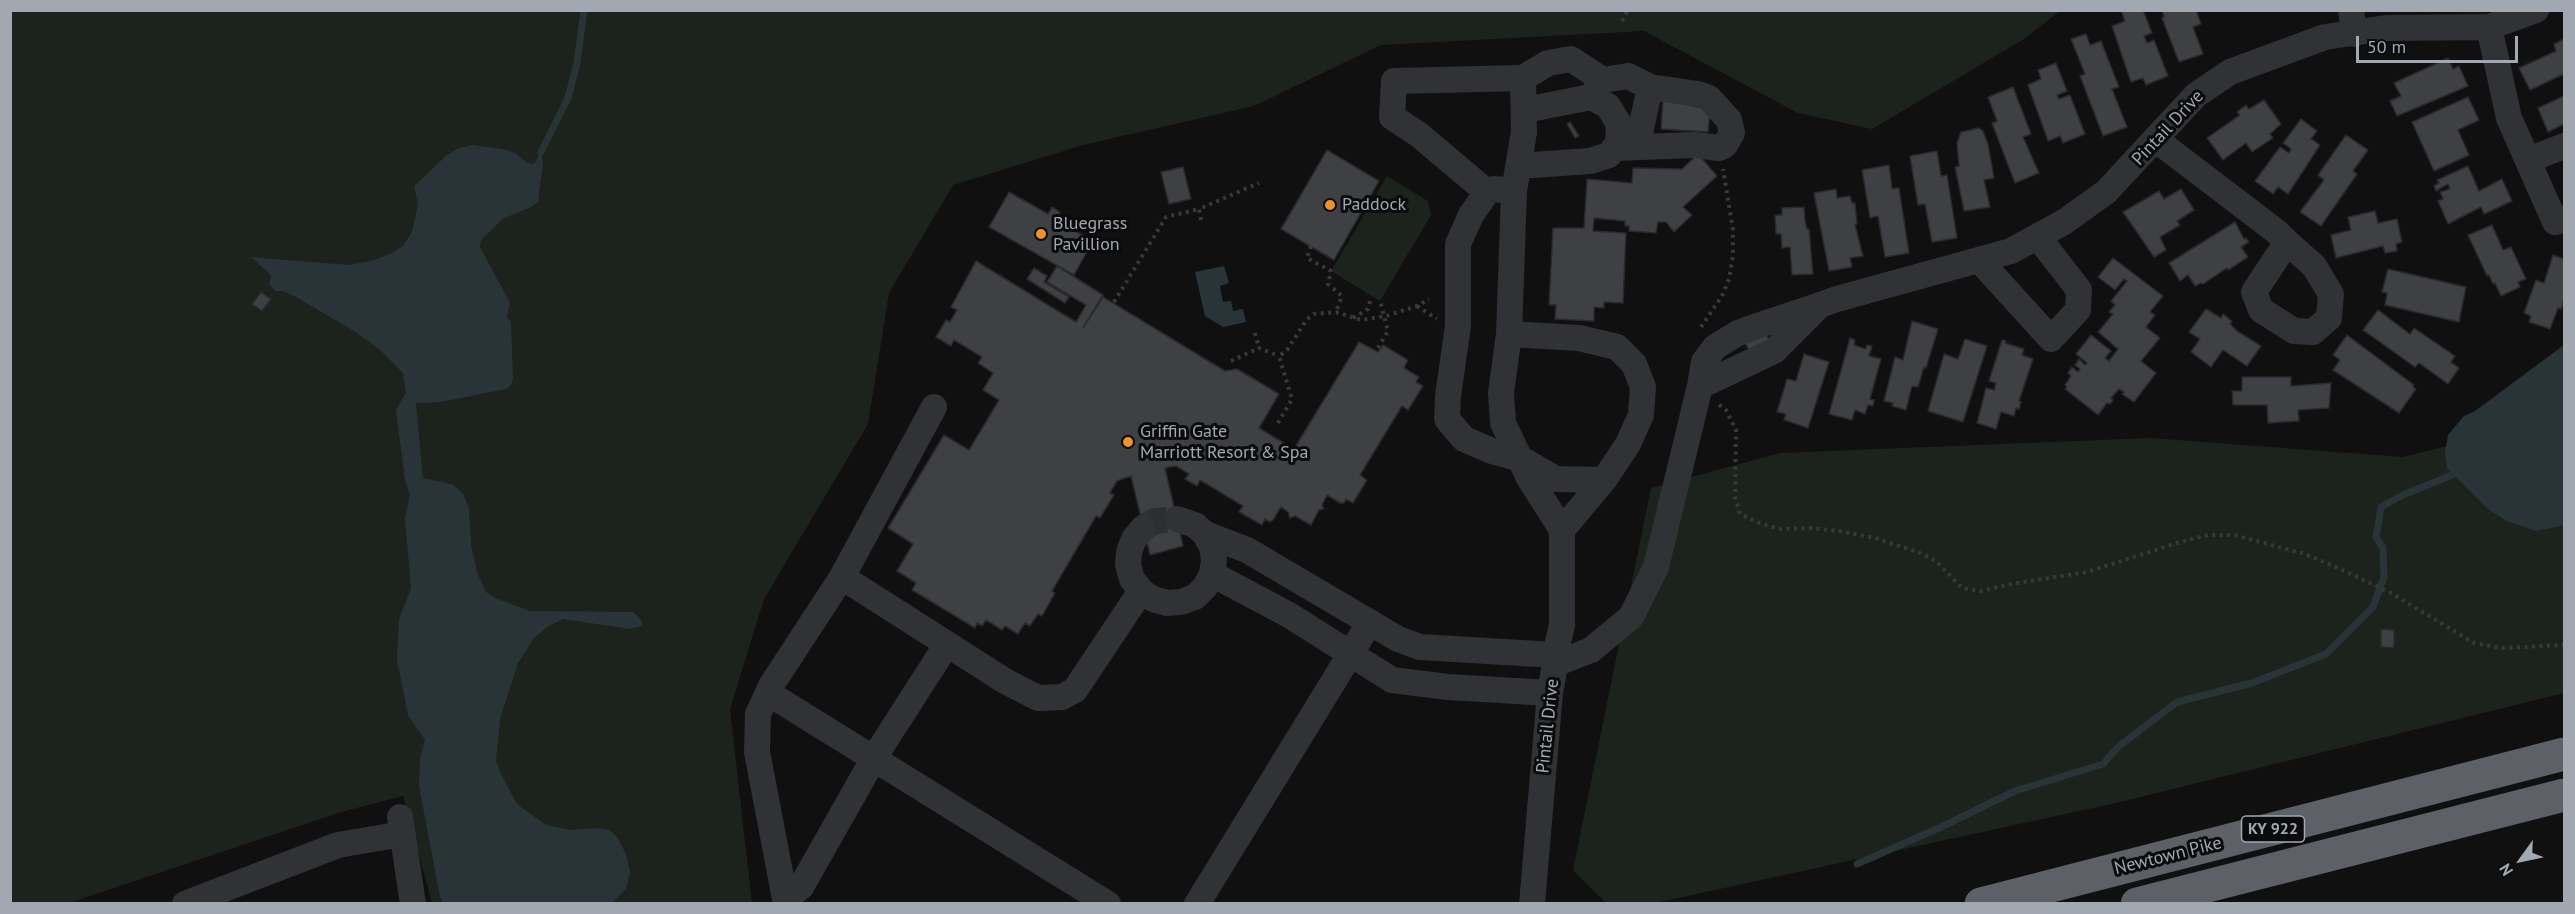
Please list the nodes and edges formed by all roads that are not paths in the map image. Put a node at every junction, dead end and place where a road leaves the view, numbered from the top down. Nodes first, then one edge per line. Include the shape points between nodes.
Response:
1 (2536, 10) edge
2 (2442, 19) edge
3 (2353, 22) edge
4 (2489, 27) junction
5 (1523, 78) junction
6 (1650, 87) junction
7 (1597, 89) junction
8 (1525, 110) junction
9 (2155, 139) junction
10 (2565, 146) edge
11 (1625, 148) junction
12 (2528, 160) junction
13 (1516, 179) junction
14 (1487, 192) junction
15 (2565, 218) edge
16 (2038, 237) junction
17 (2287, 242) dead end
18 (1980, 261) junction
19 (1509, 334) junction
20 (934, 407) dead end
21 (1521, 459) junction
22 (1604, 480) junction
23 (1177, 519) tunnel mouth
24 (1143, 528) dead end
25 (1562, 530) junction
26 (1205, 534) junction
27 (1212, 574) junction
28 (842, 577) junction
29 (1141, 591) junction
30 (1370, 622) junction
31 (947, 644) junction
32 (1350, 653) junction
33 (1555, 659) junction
34 (768, 693) junction
35 (1550, 693) junction
36 (2565, 754) edge
37 (874, 759) junction
38 (2565, 795) edge
39 (786, 901) edge
40 (185, 903) edge
41 (413, 903) edge
42 (1108, 903) edge
43 (1197, 903) edge
44 (1532, 903) edge
45 (1982, 903) edge
46 (2137, 903) edge

1 - 4 street, Pintail Drive
2 - 3 street, Pintail Drive via 2386,28
2 - 4 street, Pintail Drive
3 - 9 street, Pintail Drive via 2325,37 2230,72 2196,95
4 - 12 street via 2500,88
5 - 7 street via 1548,63 1571,59
5 - 8 street
5 - 14 street via 1394,81 1392,117
6 - 7 street via 1628,76
6 - 11 street
6 - 11 street via 1709,98 1729,120 1732,134 1719,147
7 - 8 street
7 - 11 street via 1619,124 1618,142
8 - 13 street
9 - 16 street, Pintail Drive via 2106,192
9 - 17 street
10 - 12 street
11 - 13 street via 1590,162
12 - 15 street via 2555,222
13 - 14 street
13 - 19 street
14 - 21 street via 1458,244 1458,326 1447,419 1464,439
16 - 18 street, Pintail Drive
16 - 18 street via 2079,290 2078,310 2051,339
18 - 33 street, Pintail Drive via 1820,305 1738,333 1715,347 1704,362 1656,567 1631,617 1591,650
19 - 21 street via 1501,393 1503,423
19 - 22 street via 1579,338 1617,347 1634,364 1643,387 1641,415 1628,444
20 - 28 street
21 - 22 street via 1556,479
21 - 25 street
22 - 25 street
23 - 26 street via 1195,525
24 - 29 street via 1134,538 1129,558 1132,579
25 - 33 street via 1562,625
26 - 27 street via 1212,547
26 - 30 street via 1247,550
27 - 29 street via 1195,597 1181,602 1160,602
27 - 32 street
28 - 31 street
28 - 34 street
29 - 31 street via 1075,690 1062,697 1038,698
30 - 32 street
30 - 33 street via 1419,647
31 - 37 street
32 - 35 street via 1392,680
32 - 43 street
33 - 35 street, Pintail Drive
34 - 37 street
34 - 39 street via 758,714 757,752
35 - 44 street, Pintail Drive
36 - 45 highway, Newtown Pike / KY 922
37 - 39 street via 801,887
37 - 42 street
38 - 46 highway, KY 922
40 - 41 street via 401,825

